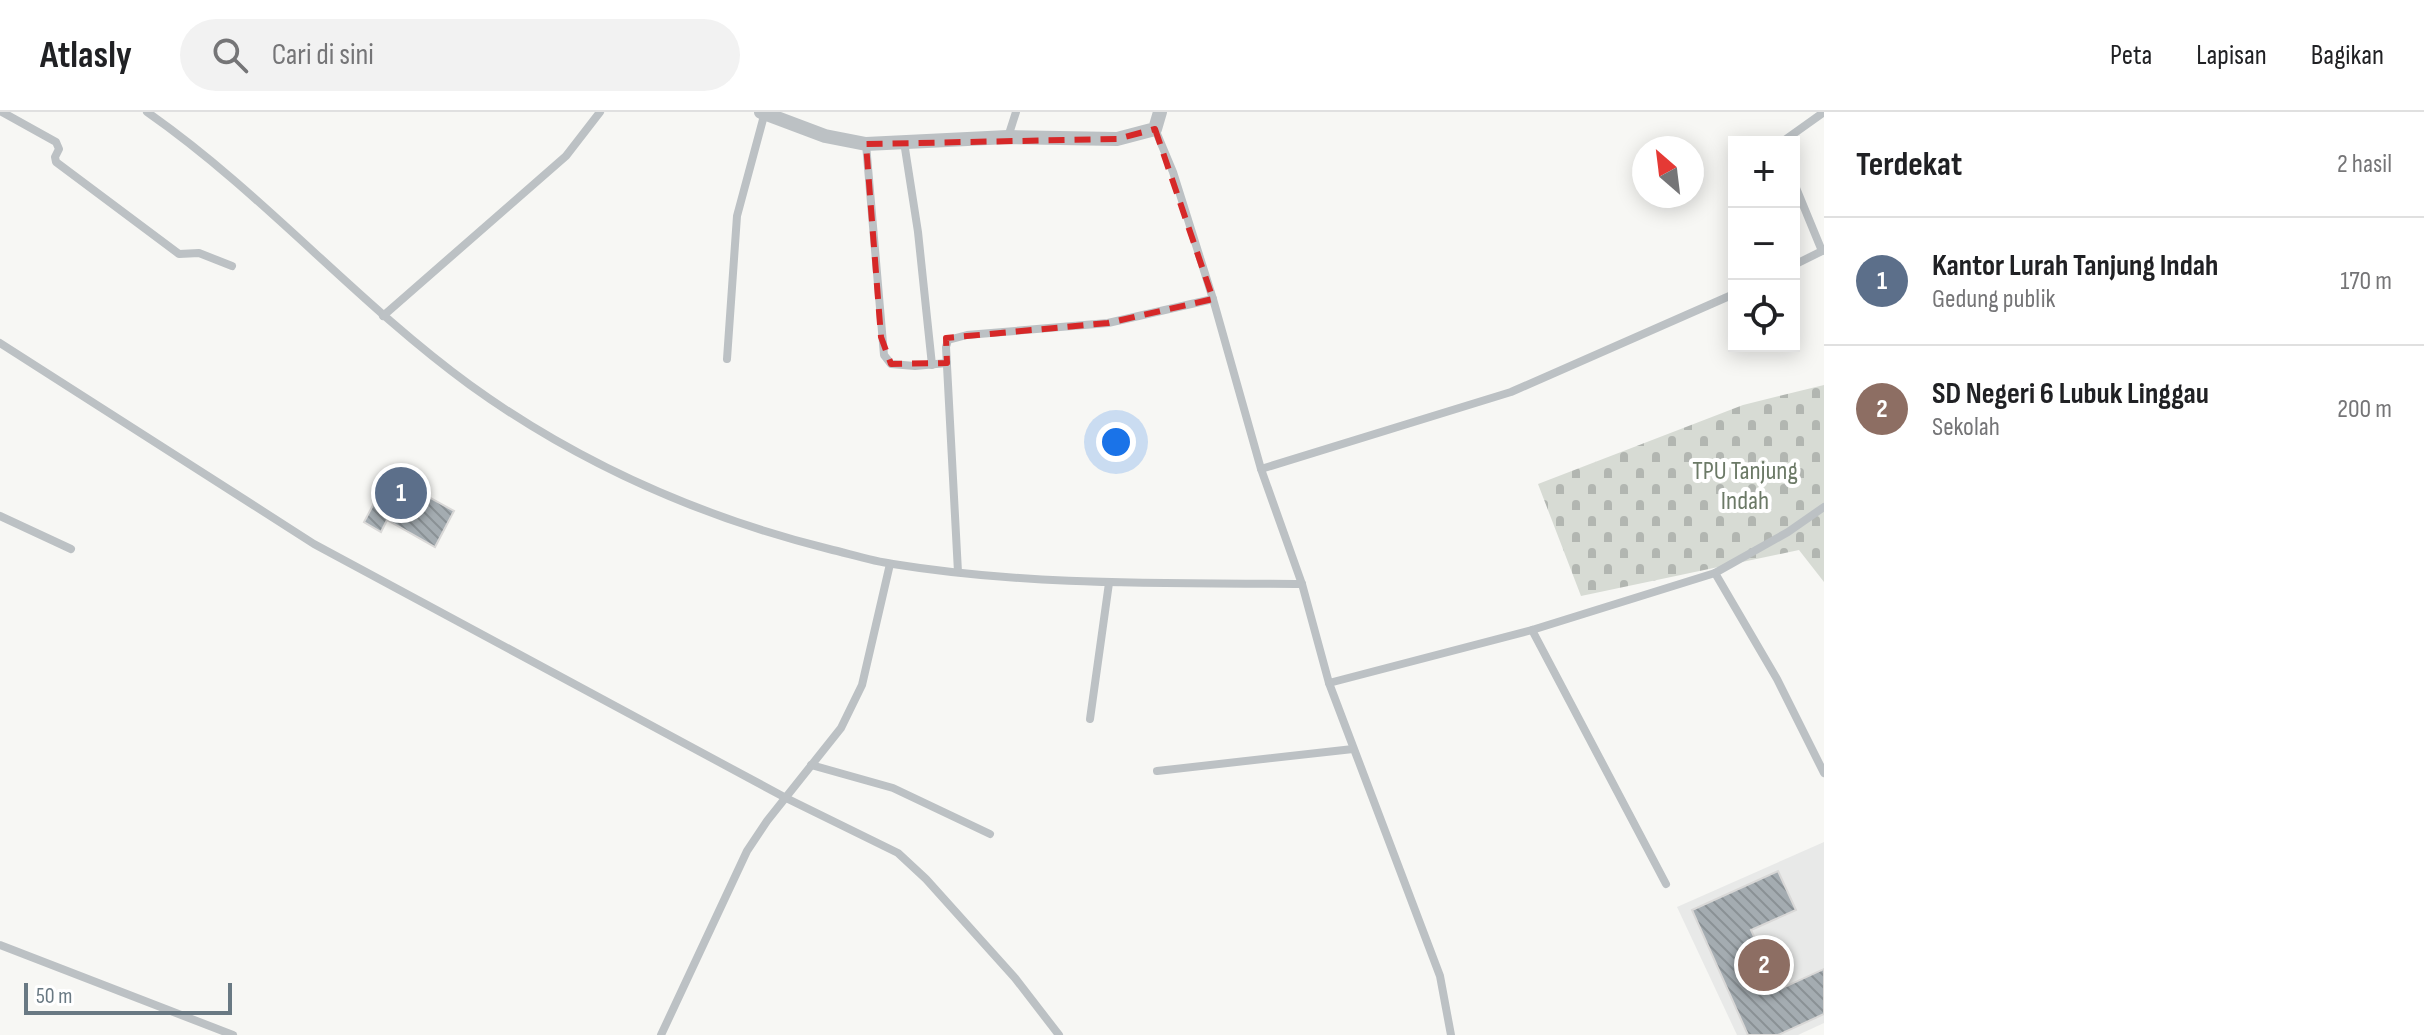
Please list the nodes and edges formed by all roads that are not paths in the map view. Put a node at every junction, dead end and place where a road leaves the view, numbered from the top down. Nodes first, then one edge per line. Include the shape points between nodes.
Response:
1 (2, 112) edge
2 (147, 112) edge
3 (600, 112) edge
4 (1016, 112) edge
5 (1160, 112) edge
6 (1824, 112) edge
7 (764, 113) edge
8 (1155, 129) junction
9 (1790, 136) edge
10 (1008, 137) junction
11 (904, 142) junction
12 (866, 144) junction
13 (1800, 197) edge
14 (1823, 250) edge
15 (1800, 262) edge
16 (232, 266) dead end
17 (1728, 297) edge
18 (1213, 299) junction
19 (383, 316) junction
20 (0, 343) edge
21 (727, 359) dead end
22 (947, 363) junction
23 (932, 365) junction
24 (1261, 469) junction
25 (1824, 507) edge
26 (0, 516) edge
27 (71, 549) dead end
28 (890, 564) junction
29 (958, 572) junction
30 (1715, 573) junction
31 (1109, 583) junction
32 (1302, 584) junction
33 (1532, 630) junction
34 (1329, 683) junction
35 (1090, 719) dead end
36 (1353, 749) junction
37 (811, 765) junction
38 (1157, 771) dead end
39 (1824, 773) edge
40 (786, 798) junction
41 (990, 834) dead end
42 (1666, 884) dead end
43 (0, 945) edge
44 (233, 1035) edge
45 (661, 1035) edge
46 (1059, 1035) edge
47 (1451, 1035) edge

1 - 16 street via 56,142 56,162 179,254 199,253
2 - 19 street via 247,193
3 - 19 street via 566,156
4 - 10 street
5 - 8 street
6 - 9 street
7 - 12 street via 825,136
7 - 21 street via 737,216
8 - 10 street via 1117,139
8 - 18 street
10 - 11 street
11 - 12 street
11 - 23 street
12 - 23 street via 884,355 891,364
13 - 14 street
14 - 15 street
17 - 24 street via 1511,392
18 - 22 street via 1108,323 955,337 948,340
18 - 24 street
19 - 28 street via 471,386 566,448 660,494 772,535
20 - 40 street via 314,544
22 - 23 street
22 - 29 street
24 - 32 street
25 - 30 street
26 - 27 street
28 - 29 street
28 - 37 street via 862,685 841,728
29 - 31 street
30 - 33 street
30 - 39 street
31 - 32 street
31 - 35 street
32 - 34 street
33 - 34 street
33 - 42 street
34 - 36 street
36 - 38 street
36 - 47 street via 1440,976
37 - 40 street
37 - 41 street via 893,788
40 - 45 street via 747,851
40 - 46 street via 898,853 1015,978
43 - 44 street

